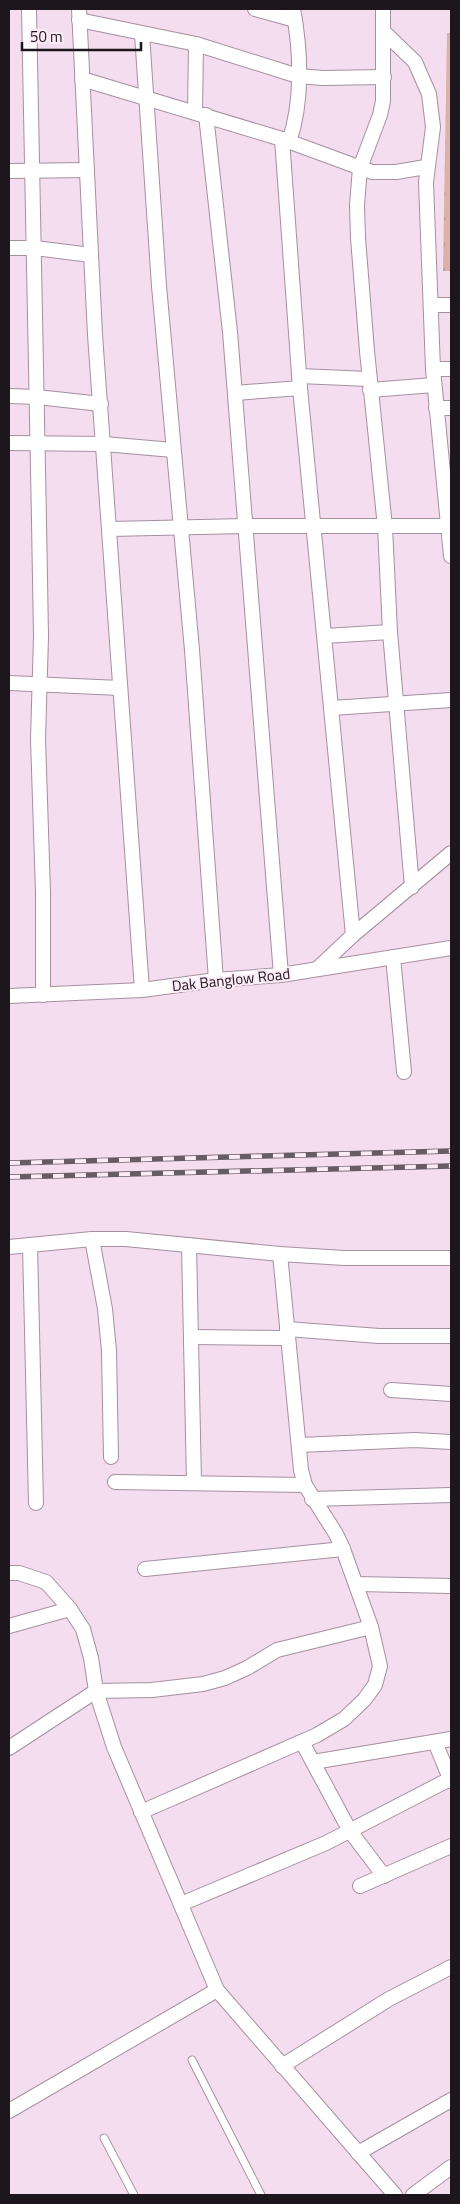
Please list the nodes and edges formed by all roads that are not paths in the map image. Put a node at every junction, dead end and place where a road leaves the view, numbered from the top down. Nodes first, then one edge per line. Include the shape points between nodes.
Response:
1 (29, 9) edge
2 (255, 9) edge
3 (383, 9) edge
4 (79, 14) edge
5 (294, 14) edge
6 (384, 32) junction
7 (142, 34) junction
8 (196, 44) junction
9 (298, 76) junction
10 (384, 77) junction
11 (82, 79) junction
12 (148, 99) junction
13 (200, 114) junction
14 (286, 141) junction
15 (426, 167) junction
16 (360, 168) junction
17 (87, 170) junction
18 (9, 171) edge
19 (32, 171) junction
20 (9, 248) edge
21 (35, 248) junction
22 (91, 255) junction
23 (451, 305) edge
24 (431, 306) junction
25 (433, 369) junction
26 (451, 369) edge
27 (300, 382) junction
28 (370, 384) junction
29 (434, 385) junction
30 (235, 393) junction
31 (9, 396) edge
32 (37, 397) junction
33 (101, 404) junction
34 (436, 408) junction
35 (451, 408) edge
36 (9, 443) edge
37 (37, 443) junction
38 (104, 444) junction
39 (173, 450) junction
40 (245, 526) junction
41 (450, 526) edge
42 (315, 527) junction
43 (385, 527) junction
44 (110, 529) junction
45 (179, 529) junction
46 (451, 556) edge
47 (390, 632) junction
48 (325, 636) junction
49 (9, 683) edge
50 (40, 684) junction
51 (120, 688) junction
52 (451, 700) edge
53 (396, 704) junction
54 (332, 708) junction
55 (451, 853) edge
56 (412, 887) junction
57 (353, 935) junction
58 (451, 948) edge
59 (393, 957) junction
60 (317, 969) junction
61 (281, 975) junction
62 (216, 980) junction
63 (142, 990) junction
64 (43, 994) junction
65 (9, 996) edge
66 (404, 1072) dead end
67 (92, 1239) junction
68 (30, 1245) junction
69 (189, 1245) junction
70 (9, 1247) edge
71 (280, 1254) junction
72 (451, 1258) edge
73 (288, 1333) junction
74 (451, 1336) edge
75 (191, 1337) junction
76 (391, 1390) dead end
77 (451, 1394) edge
78 (451, 1442) edge
79 (299, 1445) junction
80 (111, 1458) dead end
81 (115, 1482) dead end
82 (194, 1483) junction
83 (305, 1485) junction
84 (451, 1495) edge
85 (312, 1498) junction
86 (36, 1503) dead end
87 (343, 1549) junction
88 (145, 1569) dead end
89 (9, 1573) edge
90 (357, 1584) junction
91 (451, 1586) edge
92 (70, 1609) junction
93 (9, 1626) edge
94 (372, 1627) junction
95 (96, 1691) junction
96 (451, 1739) edge
97 (302, 1742) junction
98 (435, 1742) junction
99 (9, 1748) edge
100 (313, 1762) junction
101 (451, 1780) edge
102 (141, 1812) junction
103 (350, 1832) junction
104 (451, 1846) edge
105 (384, 1876) junction
106 (360, 1886) dead end
107 (181, 1904) junction
108 (451, 1967) edge
109 (217, 1990) junction
110 (192, 2060) dead end
111 (282, 2066) junction
112 (451, 2100) edge
113 (9, 2111) edge
114 (104, 2138) dead end
115 (358, 2153) junction
116 (451, 2167) edge
117 (134, 2195) edge
118 (261, 2195) edge
119 (395, 2195) edge
120 (413, 2195) edge

1 - 19 street
2 - 5 street
3 - 6 street
4 - 7 street
4 - 11 street
5 - 9 street
6 - 10 street
6 - 15 street via 414,62 429,94 433,126
7 - 8 street
7 - 12 street
8 - 9 street
8 - 13 street
9 - 10 street
9 - 14 street via 296,123
10 - 16 street via 380,115
11 - 12 street
11 - 17 street
12 - 13 street
12 - 39 street
13 - 14 street
13 - 30 street via 230,332
14 - 16 street
14 - 27 street
15 - 16 street via 383,172
15 - 24 street
16 - 28 street via 358,230
17 - 19 street
17 - 22 street
18 - 19 street
19 - 21 street
20 - 21 street
21 - 22 street
21 - 32 street
22 - 33 street
23 - 24 street
24 - 25 street
25 - 26 street
25 - 29 street
27 - 28 street
27 - 30 street
27 - 42 street
28 - 29 street
28 - 43 street
29 - 34 street
30 - 40 street
31 - 32 street
32 - 33 street
32 - 37 street
33 - 38 street
34 - 35 street
34 - 41 street
36 - 37 street
37 - 38 street
37 - 50 street
38 - 39 street
38 - 44 street
39 - 45 street
40 - 42 street
40 - 45 street
40 - 61 street
41 - 43 street
41 - 46 street
42 - 43 street
42 - 48 street
43 - 47 street
44 - 45 street
44 - 51 street
45 - 62 street via 192,650
47 - 48 street
47 - 53 street
48 - 54 street
49 - 50 street
50 - 51 street
50 - 64 street via 38,739
51 - 63 street
52 - 53 street
53 - 54 street
53 - 56 street
54 - 57 street
55 - 56 street
56 - 57 street
57 - 60 street
58 - 59 street, Dak Banglow Road
59 - 60 street, Dak Banglow Road
59 - 66 street
60 - 61 street, Dak Banglow Road
61 - 62 street, Dak Banglow Road
62 - 63 street, Dak Banglow Road
63 - 64 street, Dak Banglow Road
64 - 65 street, Dak Banglow Road
67 - 68 street
67 - 69 street
67 - 80 street via 108,1337
68 - 70 street
68 - 86 street
69 - 71 street
69 - 75 street
71 - 72 street via 344,1258
71 - 73 street
73 - 74 street
73 - 75 street
73 - 79 street
75 - 82 street
76 - 77 street
78 - 79 street via 415,1440
79 - 83 street
81 - 82 street
82 - 83 street
83 - 85 street
84 - 85 street
85 - 87 street
87 - 88 street
87 - 90 street
89 - 92 street via 46,1582
90 - 91 street
90 - 94 street
92 - 93 street
92 - 95 street via 83,1629
94 - 95 street via 277,1650 247,1668 203,1684 152,1690
94 - 97 street via 380,1666 375,1685 344,1719
95 - 99 street
95 - 102 street via 114,1747
96 - 98 street
97 - 100 street
97 - 102 street
98 - 100 street
98 - 101 street
100 - 103 street
101 - 103 street
102 - 107 street
103 - 105 street
103 - 107 street
104 - 105 street
105 - 106 street
107 - 109 street
108 - 111 street via 388,2000
109 - 111 street
109 - 113 street
110 - 118 lane
111 - 115 street
112 - 115 street
114 - 117 lane
115 - 119 street
116 - 120 street

